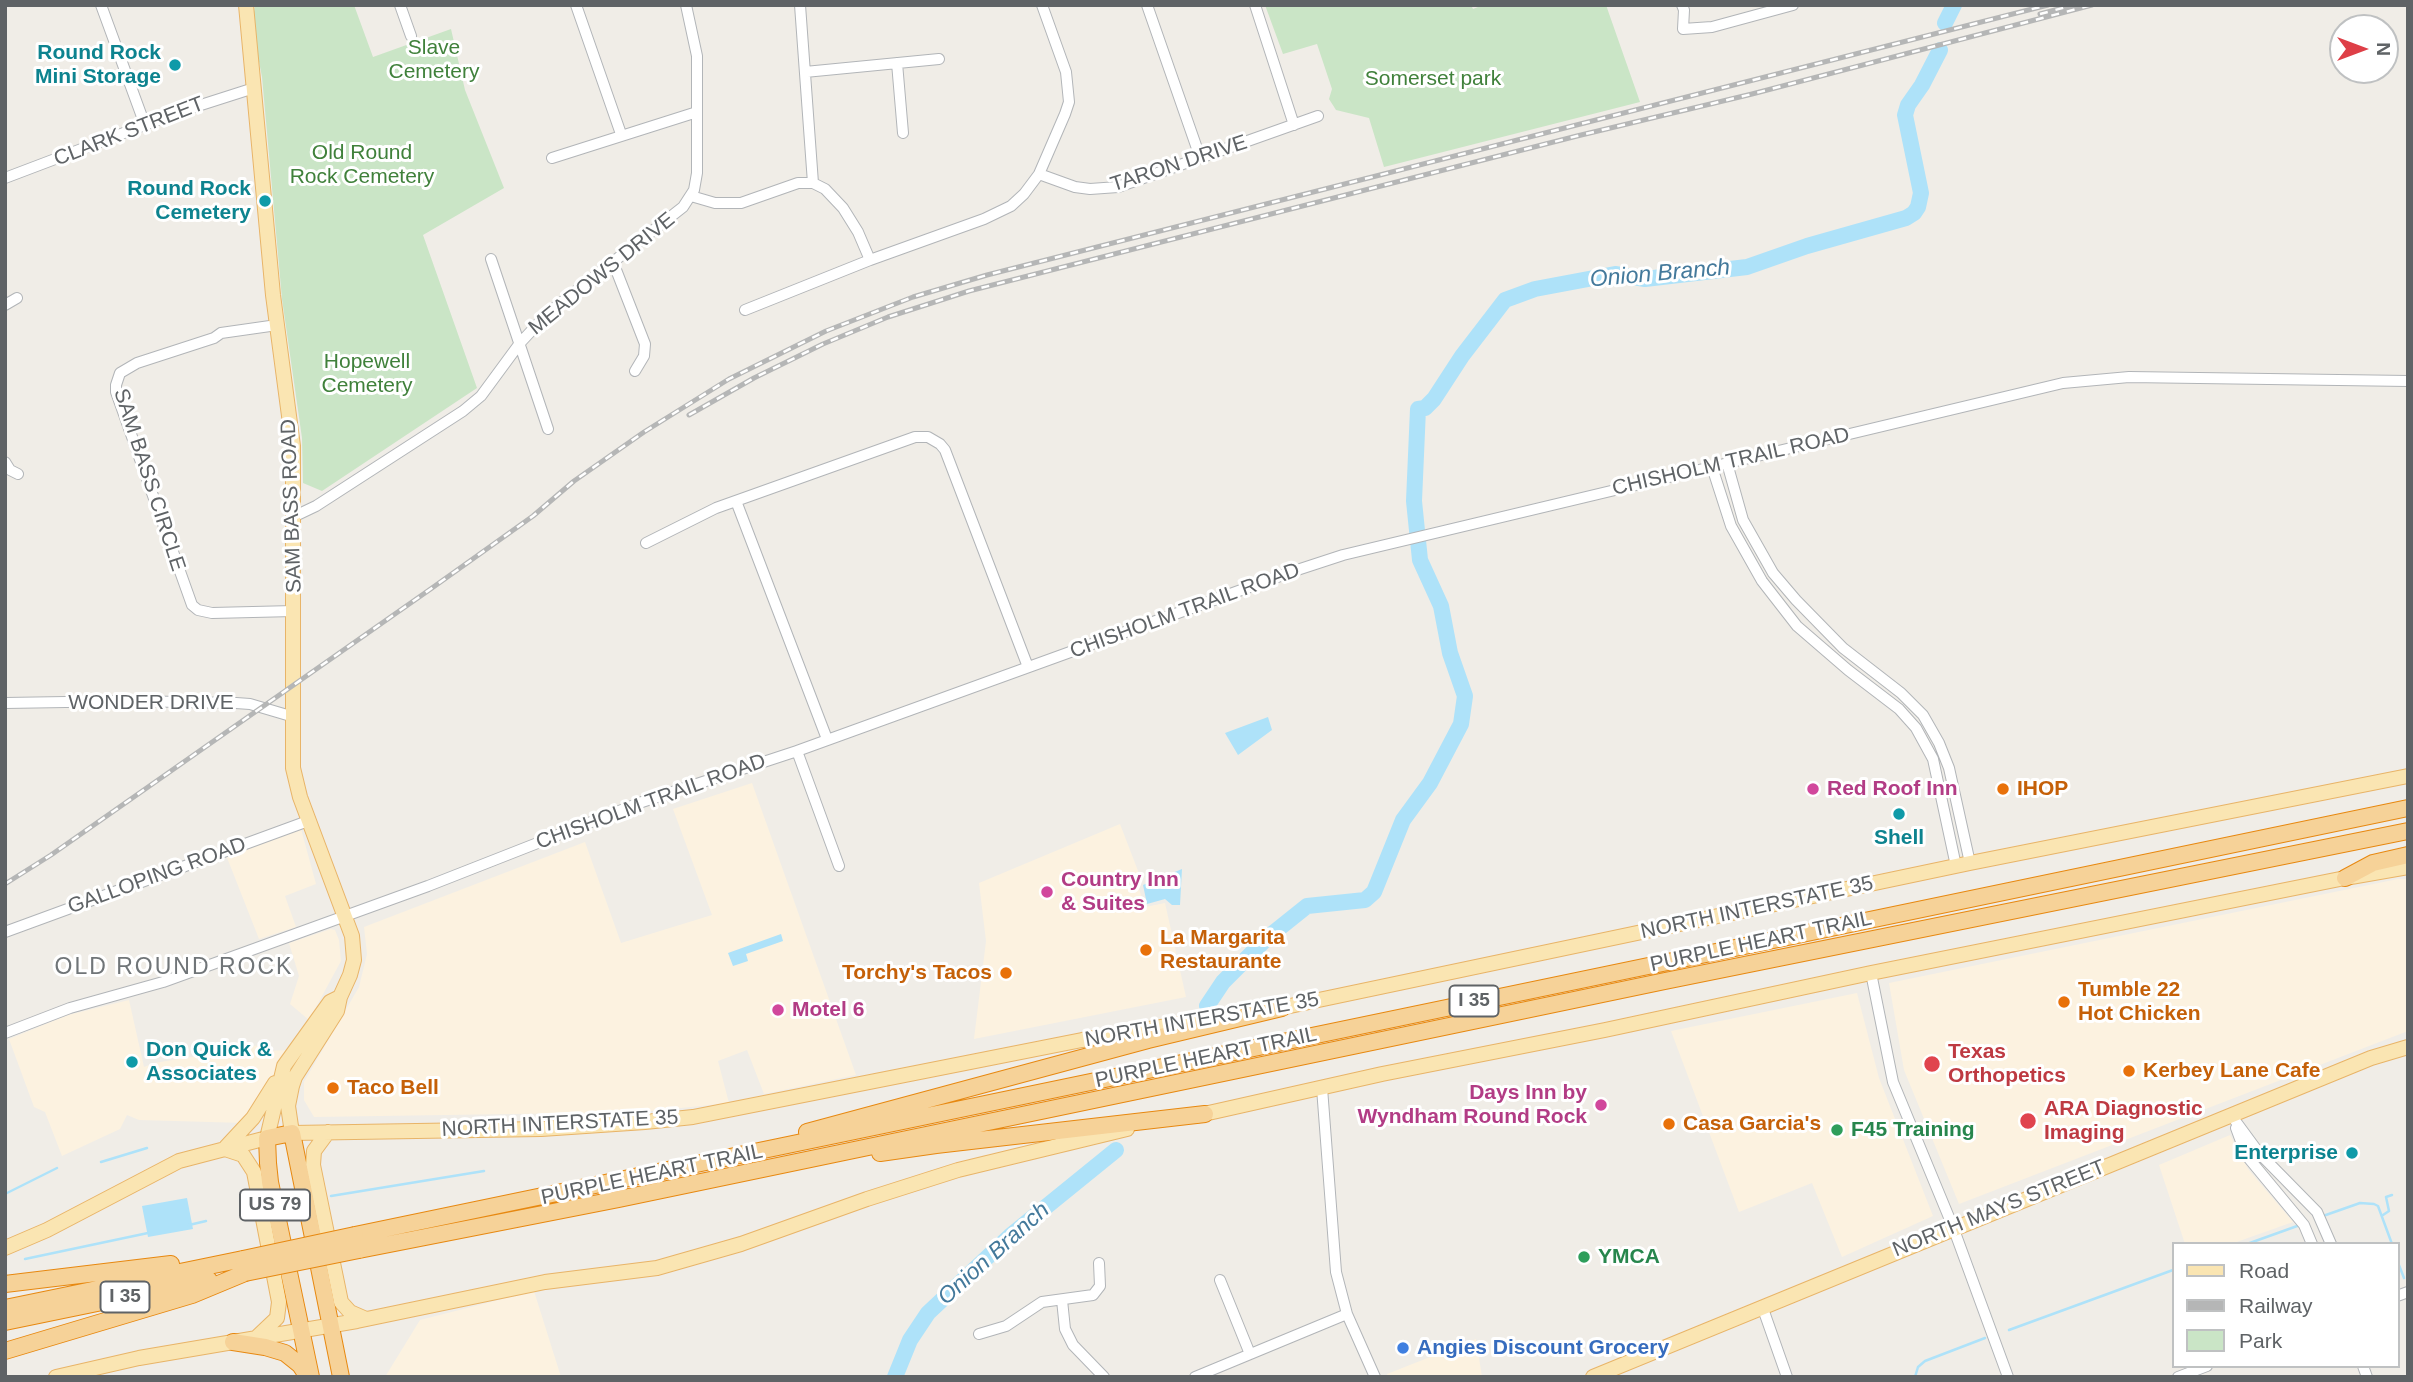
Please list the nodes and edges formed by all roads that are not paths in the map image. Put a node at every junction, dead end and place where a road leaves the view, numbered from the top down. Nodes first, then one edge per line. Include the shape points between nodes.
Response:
1 (101, 5) edge
2 (246, 5) edge
3 (400, 5) edge
4 (576, 5) edge
5 (686, 5) edge
6 (800, 5) edge
7 (1042, 5) edge
8 (1147, 5) edge
9 (1255, 5) edge
10 (1682, 5) edge
11 (1793, 5) edge
12 (411, 36) dead end
13 (939, 59) dead end
14 (897, 63) junction
15 (805, 72) junction
16 (254, 88) junction
17 (697, 112) junction
18 (1318, 116) dead end
19 (145, 125) junction
20 (1294, 125) junction
21 (903, 133) dead end
22 (621, 134) junction
23 (1200, 157) junction
24 (552, 158) dead end
25 (1039, 174) junction
26 (5, 178) edge
27 (813, 183) junction
28 (691, 196) junction
29 (491, 259) dead end
30 (870, 260) junction
31 (613, 262) junction
32 (17, 298) dead end
33 (5, 305) edge
34 (745, 310) dead end
35 (277, 325) junction
36 (520, 343) junction
37 (635, 370) dead end
38 (2408, 381) edge
39 (548, 429) dead end
40 (5, 462) edge
41 (1727, 463) junction
42 (1712, 467) junction
43 (18, 474) dead end
44 (736, 501) junction
45 (295, 516) junction
46 (646, 543) dead end
47 (294, 611) junction
48 (1028, 667) junction
49 (5, 703) edge
50 (294, 717) junction
51 (827, 739) junction
52 (797, 751) junction
53 (2408, 776) edge
54 (1958, 808) junction
55 (2408, 808) edge
56 (1944, 810) junction
57 (308, 821) junction
58 (2408, 831) edge
59 (2408, 855) edge
60 (1963, 865) junction
61 (839, 866) dead end
62 (2408, 867) edge
63 (2345, 878) junction
64 (344, 915) junction
65 (5, 932) edge
66 (1871, 973) junction
67 (1282, 1008) junction
68 (5, 1033) edge
69 (2408, 1047) edge
70 (290, 1072) junction
71 (1322, 1088) junction
72 (1205, 1114) junction
73 (2231, 1115) junction
74 (328, 1132) junction
75 (292, 1133) junction
76 (267, 1138) junction
77 (224, 1148) junction
78 (541, 1197) junction
79 (619, 1199) junction
80 (1953, 1227) junction
81 (2311, 1242) edge
82 (2330, 1242) edge
83 (357, 1243) junction
84 (5, 1248) edge
85 (1099, 1263) dead end
86 (244, 1266) junction
87 (1220, 1280) dead end
88 (5, 1284) edge
89 (1062, 1300) junction
90 (1762, 1306) junction
91 (5, 1308) edge
92 (1348, 1314) junction
93 (367, 1319) junction
94 (5, 1322) edge
95 (330, 1325) junction
96 (301, 1329) junction
97 (979, 1334) dead end
98 (257, 1337) junction
99 (233, 1342) junction
100 (5, 1352) edge
101 (1250, 1354) junction
102 (2202, 1368) edge
103 (56, 1377) edge
104 (309, 1377) edge
105 (341, 1377) edge
106 (1104, 1377) edge
107 (1195, 1377) edge
108 (1375, 1377) edge
109 (1593, 1377) edge
110 (1787, 1377) edge
111 (2008, 1377) edge
112 (2178, 1377) edge

1 - 19 street
2 - 16 main road, SAM BASS ROAD
3 - 12 street
4 - 22 street
5 - 17 street, MEADOWS DRIVE via 697,56
6 - 15 street
7 - 25 street via 1066,72 1069,102
8 - 23 street
9 - 20 street
10 - 11 street via 1683,29 1712,27
13 - 14 street
14 - 15 street
14 - 21 street
15 - 27 street
16 - 19 street, CLARK STREET
16 - 35 main road, SAM BASS ROAD
17 - 22 street
17 - 28 street, MEADOWS DRIVE via 697,173
18 - 20 street, TARON DRIVE
19 - 26 street, CLARK STREET
20 - 23 street, TARON DRIVE
22 - 24 street
23 - 25 street, TARON DRIVE via 1104,189 1075,187
25 - 30 street via 1024,194 1002,211
27 - 28 street via 797,183 741,203 715,203
27 - 30 street via 843,208
28 - 31 street, MEADOWS DRIVE via 673,217
29 - 36 street
30 - 34 street
31 - 36 street, MEADOWS DRIVE via 548,313
31 - 37 street via 645,344
32 - 33 street
35 - 45 main road, SAM BASS ROAD via 292,431
35 - 47 street, SAM BASS CIRCLE via 221,333 137,363 120,373 116,392 192,605 212,613
36 - 39 street
36 - 45 street, MEADOWS DRIVE via 491,385 463,411
38 - 41 street, CHISHOLM TRAIL ROAD via 2092,379
40 - 43 street
41 - 42 street, CHISHOLM TRAIL ROAD
41 - 54 street via 1743,520 1773,573 1843,648 1923,715 1940,743
42 - 48 street, CHISHOLM TRAIL ROAD via 1343,555
42 - 56 street via 1731,526 1762,580 1797,626 1916,728 1933,759
44 - 46 street
44 - 48 street via 915,437 934,439 945,450
44 - 51 street
45 - 47 main road, SAM BASS ROAD
47 - 50 main road, SAM BASS ROAD
48 - 51 street, CHISHOLM TRAIL ROAD
49 - 50 street, WONDER DRIVE via 236,703
50 - 57 main road, SAM BASS ROAD via 293,768
51 - 52 street, CHISHOLM TRAIL ROAD
52 - 61 street
52 - 64 street, CHISHOLM TRAIL ROAD via 642,802
53 - 60 main road, NORTH INTERSTATE 35
54 - 56 street
54 - 60 street
55 - 78 highway, PURPLE HEART TRAIL / I 35
56 - 60 street
57 - 64 main road, SAM BASS ROAD
57 - 65 street, GALLOPING ROAD
58 - 79 highway, PURPLE HEART TRAIL / I 35
59 - 63 highway via 2373,863
60 - 67 main road, NORTH INTERSTATE 35
62 - 63 main road
63 - 66 main road
64 - 68 street, CHISHOLM TRAIL ROAD via 163,982 70,1008
64 - 70 main road, SAM BASS ROAD via 352,936 350,975
66 - 71 main road
66 - 80 street via 1893,1082
67 - 74 main road, NORTH INTERSTATE 35 via 1082,1040 681,1118 541,1129
67 - 78 highway
69 - 73 main road, NORTH MAYS STREET
70 - 75 main road, SAM BASS ROAD
70 - 76 main road, SAM BASS ROAD
70 - 77 main road
71 - 72 main road
71 - 92 street via 1333,1249
72 - 79 highway via 936,1145 740,1182
72 - 93 main road via 958,1170 657,1268 545,1282
73 - 80 main road, NORTH MAYS STREET
73 - 81 street via 2246,1155 2304,1225
73 - 82 street via 2259,1153 2317,1212
74 - 75 main road, NORTH INTERSTATE 35
74 - 93 main road via 314,1151 313,1165 336,1279 345,1308
75 - 76 highway, NORTH INTERSTATE 35
75 - 95 highway, US 79
76 - 77 main road, NORTH INTERSTATE 35
76 - 96 highway, US 79 via 270,1182
77 - 84 main road, NORTH INTERSTATE 35 via 179,1161
77 - 98 main road via 243,1155 254,1172 279,1302 277,1318
78 - 83 highway, PURPLE HEART TRAIL / I 35
79 - 83 highway, PURPLE HEART TRAIL / I 35
80 - 90 main road, NORTH MAYS STREET
80 - 111 street
83 - 86 highway, PURPLE HEART TRAIL / I 35, bridge
85 - 89 street via 1097,1291
86 - 88 highway via 189,1261
86 - 91 highway, PURPLE HEART TRAIL / I 35
86 - 94 highway, PURPLE HEART TRAIL / I 35
86 - 100 highway via 192,1295
87 - 101 street
89 - 97 street via 1041,1302 1006,1326
89 - 106 street via 1065,1329 1073,1345
90 - 109 main road, NORTH MAYS STREET
90 - 110 street
92 - 101 street
92 - 108 street
93 - 95 main road
95 - 96 main road
95 - 105 highway, US 79
96 - 98 main road
96 - 104 highway, US 79
98 - 99 main road
99 - 103 main road
99 - 104 highway via 285,1353
101 - 107 street
102 - 112 street

